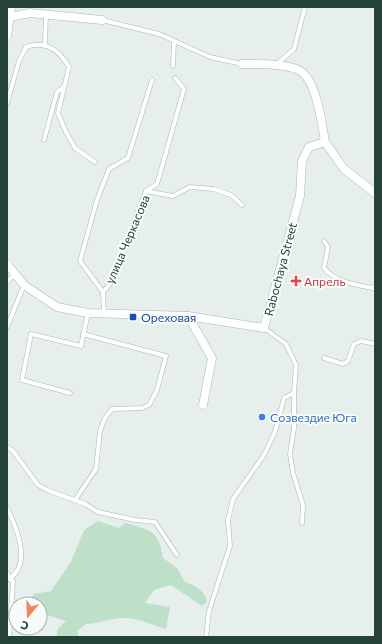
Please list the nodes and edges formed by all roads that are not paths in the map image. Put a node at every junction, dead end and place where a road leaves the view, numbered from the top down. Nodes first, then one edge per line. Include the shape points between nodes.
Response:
1 (11, 7) edge
2 (305, 7) edge
3 (46, 15) junction
4 (10, 17) junction
5 (102, 20) joint
6 (7, 36) edge
7 (174, 42) junction
8 (45, 46) junction
9 (242, 64) joint
10 (277, 65) junction
11 (174, 66) dead end
12 (175, 78) dead end
13 (152, 80) dead end
14 (64, 87) junction
15 (7, 103) edge
16 (44, 140) dead end
17 (324, 142) junction
18 (94, 162) dead end
19 (146, 191) junction
20 (375, 193) edge
21 (242, 205) dead end
22 (324, 241) dead end
23 (7, 264) edge
24 (15, 274) junction
25 (7, 282) edge
26 (24, 284) junction
27 (375, 286) edge
28 (103, 292) junction
29 (88, 313) junction
30 (104, 313) junction
31 (188, 316) junction
32 (7, 327) edge
33 (264, 328) junction
34 (83, 334) junction
35 (375, 344) edge
36 (324, 358) dead end
37 (70, 393) dead end
38 (294, 393) junction
39 (203, 405) dead end
40 (7, 447) edge
41 (75, 500) junction
42 (7, 508) edge
43 (302, 522) dead end
44 (177, 554) dead end
45 (7, 572) edge
46 (9, 579) junction
47 (9, 637) edge
48 (206, 637) edge

1 - 4 street
2 - 10 lane via 294,49
3 - 4 street via 30,13
3 - 5 street
3 - 8 lane
4 - 6 street
5 - 7 lane via 159,34
7 - 9 lane via 210,57
7 - 11 lane
8 - 14 lane via 55,49 69,67
8 - 15 lane via 37,43 26,47 19,61
9 - 10 street
10 - 17 street via 302,72 312,87
12 - 19 lane, улица Черкасова via 184,89 157,184
13 - 28 lane via 128,158 109,169 97,200 80,261
14 - 16 lane via 57,92
14 - 18 lane via 58,113 75,148
17 - 20 street via 344,169
17 - 33 street, Rabochaya Street via 309,147 302,161 300,196
19 - 21 lane via 173,196 190,187 214,188 231,195
19 - 28 lane, улица Черкасова via 110,284
22 - 27 lane via 328,247 324,268 330,276 358,285 373,288
23 - 24 street, Rabochaya Street
24 - 25 lane
24 - 26 street, Rabochaya Street
26 - 29 street, Rabochaya Street via 57,306
26 - 32 lane
28 - 30 lane, улица Черкасова
29 - 30 street, Rabochaya Street
29 - 34 lane
30 - 31 street, Rabochaya Street
31 - 33 street, Rabochaya Street
31 - 39 street via 212,358
33 - 38 lane via 286,344 296,365
34 - 37 lane via 80,346 31,334 22,380
34 - 41 lane via 166,356 157,390 149,406 112,409 105,418 100,431 96,469
35 - 36 lane via 362,341 354,344 348,361 343,364
38 - 43 lane via 294,428 290,454 303,505
38 - 48 lane via 284,398 275,432 264,454 233,499 228,520 230,546 209,611
40 - 41 lane via 38,485
41 - 44 lane via 98,512 155,522
42 - 46 lane via 14,520 22,554 19,569
45 - 46 lane
46 - 47 lane via 13,581

